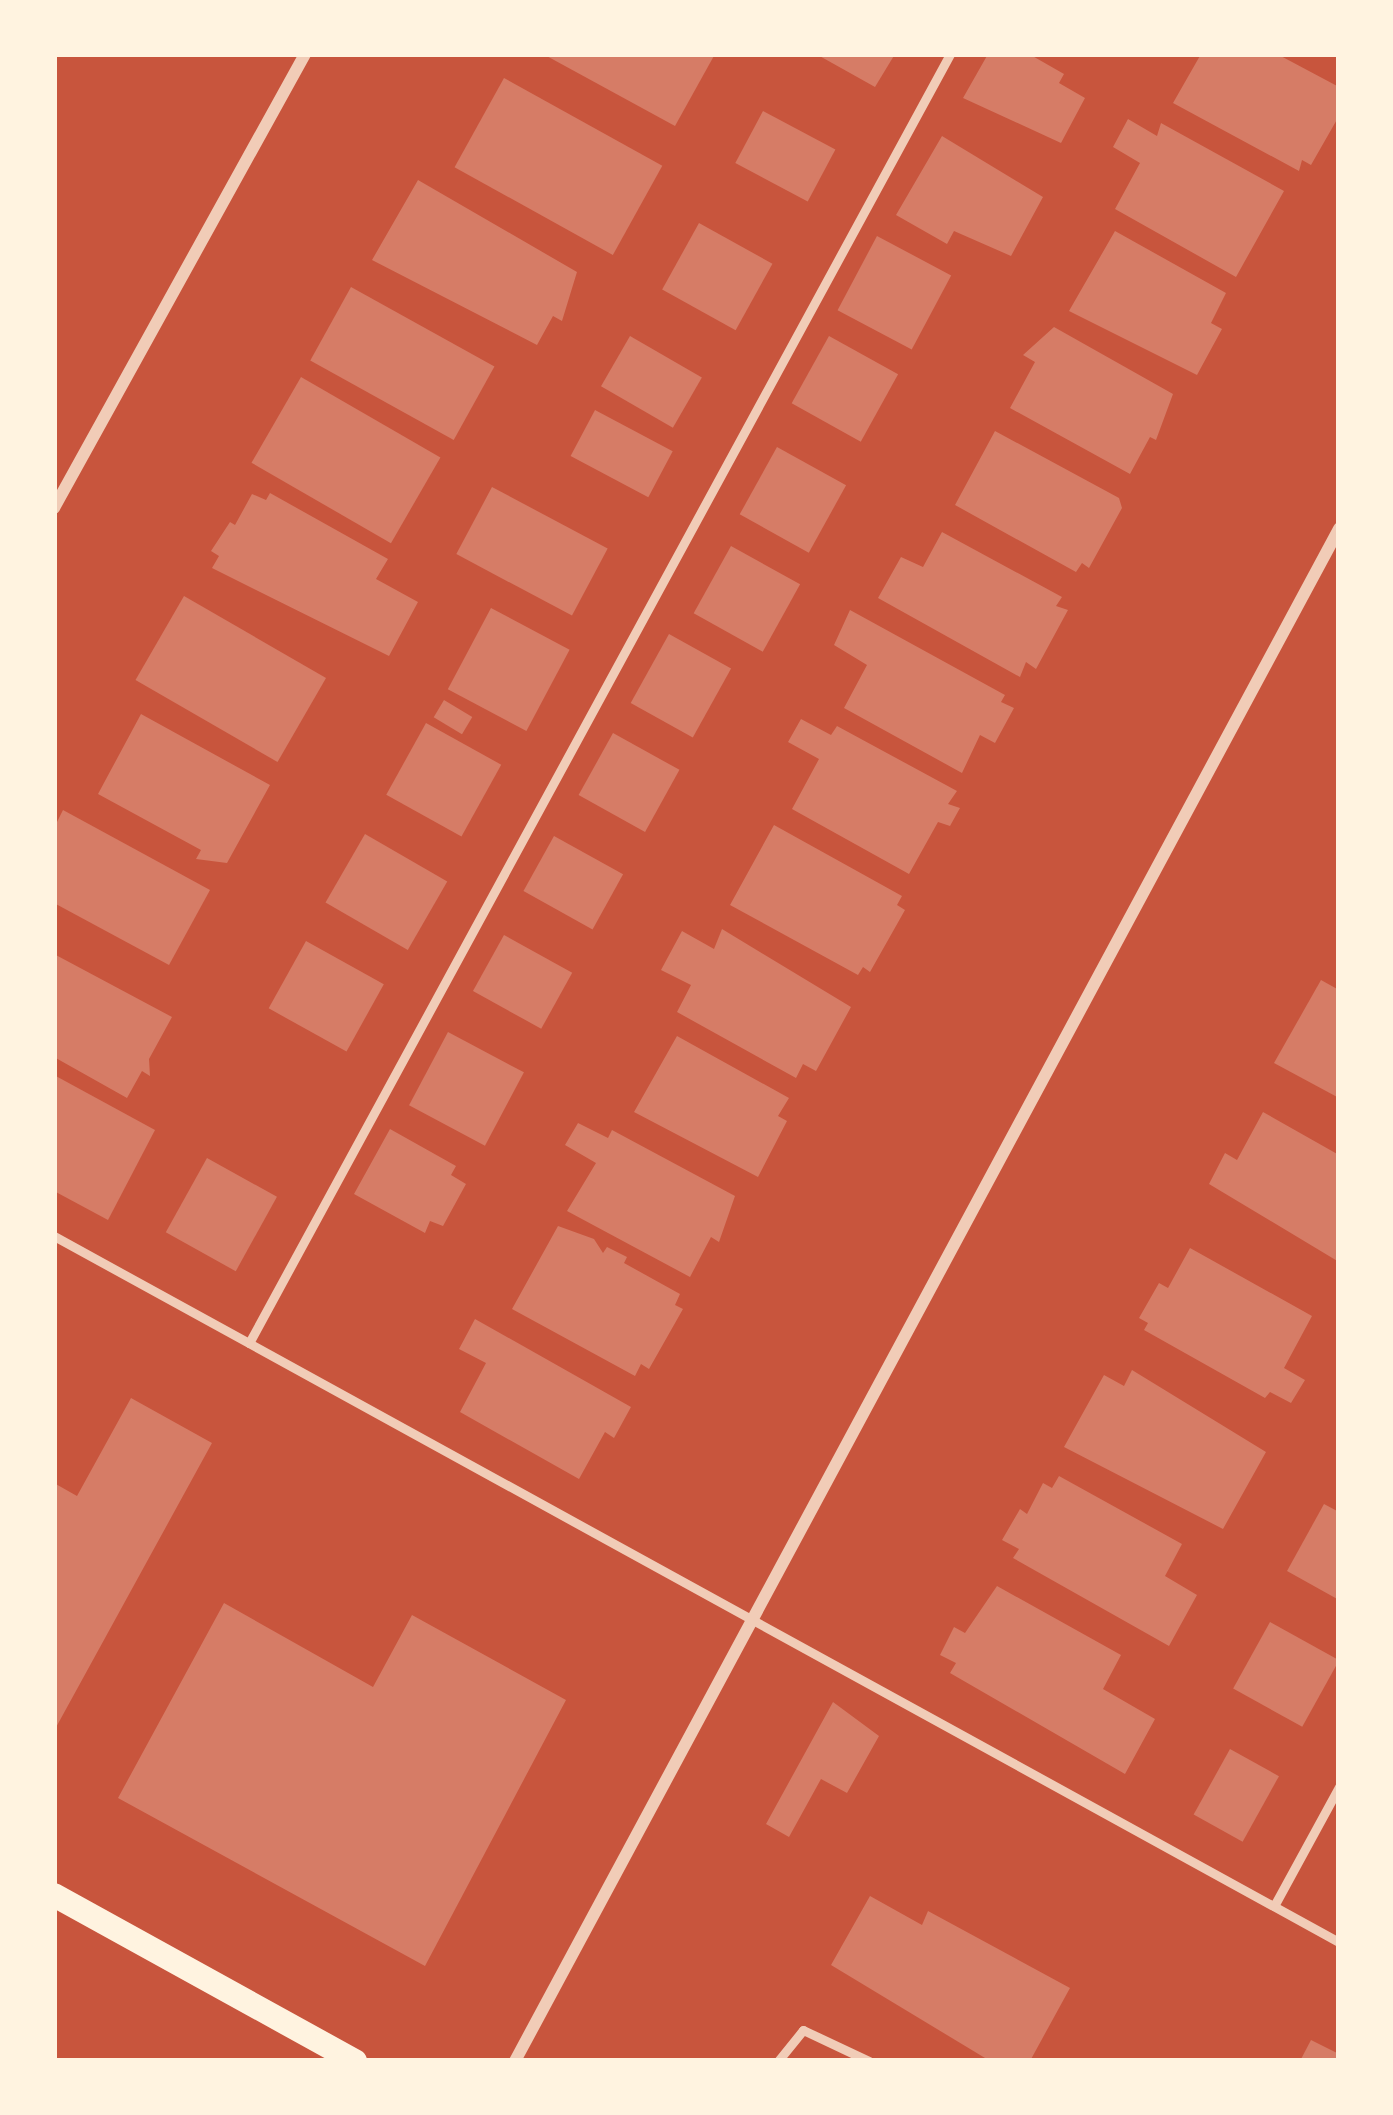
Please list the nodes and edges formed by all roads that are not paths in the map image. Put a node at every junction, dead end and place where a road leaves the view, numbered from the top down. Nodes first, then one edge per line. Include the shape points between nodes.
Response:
1 (305, 54) edge
2 (950, 54) edge
3 (54, 508) edge
4 (1339, 529) edge
5 (54, 1236) edge
6 (249, 1343) junction
7 (752, 1620) junction
8 (1339, 1786) edge
9 (54, 1894) edge
10 (1274, 1906) junction
11 (1339, 1942) edge
12 (355, 2061) edge
13 (514, 2061) edge
14 (778, 2061) edge
15 (869, 2061) edge

1 - 3 street
2 - 6 lane
4 - 7 street
5 - 6 lane
6 - 7 lane
7 - 10 lane
7 - 13 street
8 - 10 lane
9 - 12 main road
10 - 11 lane
14 - 15 lane via 803,2030

